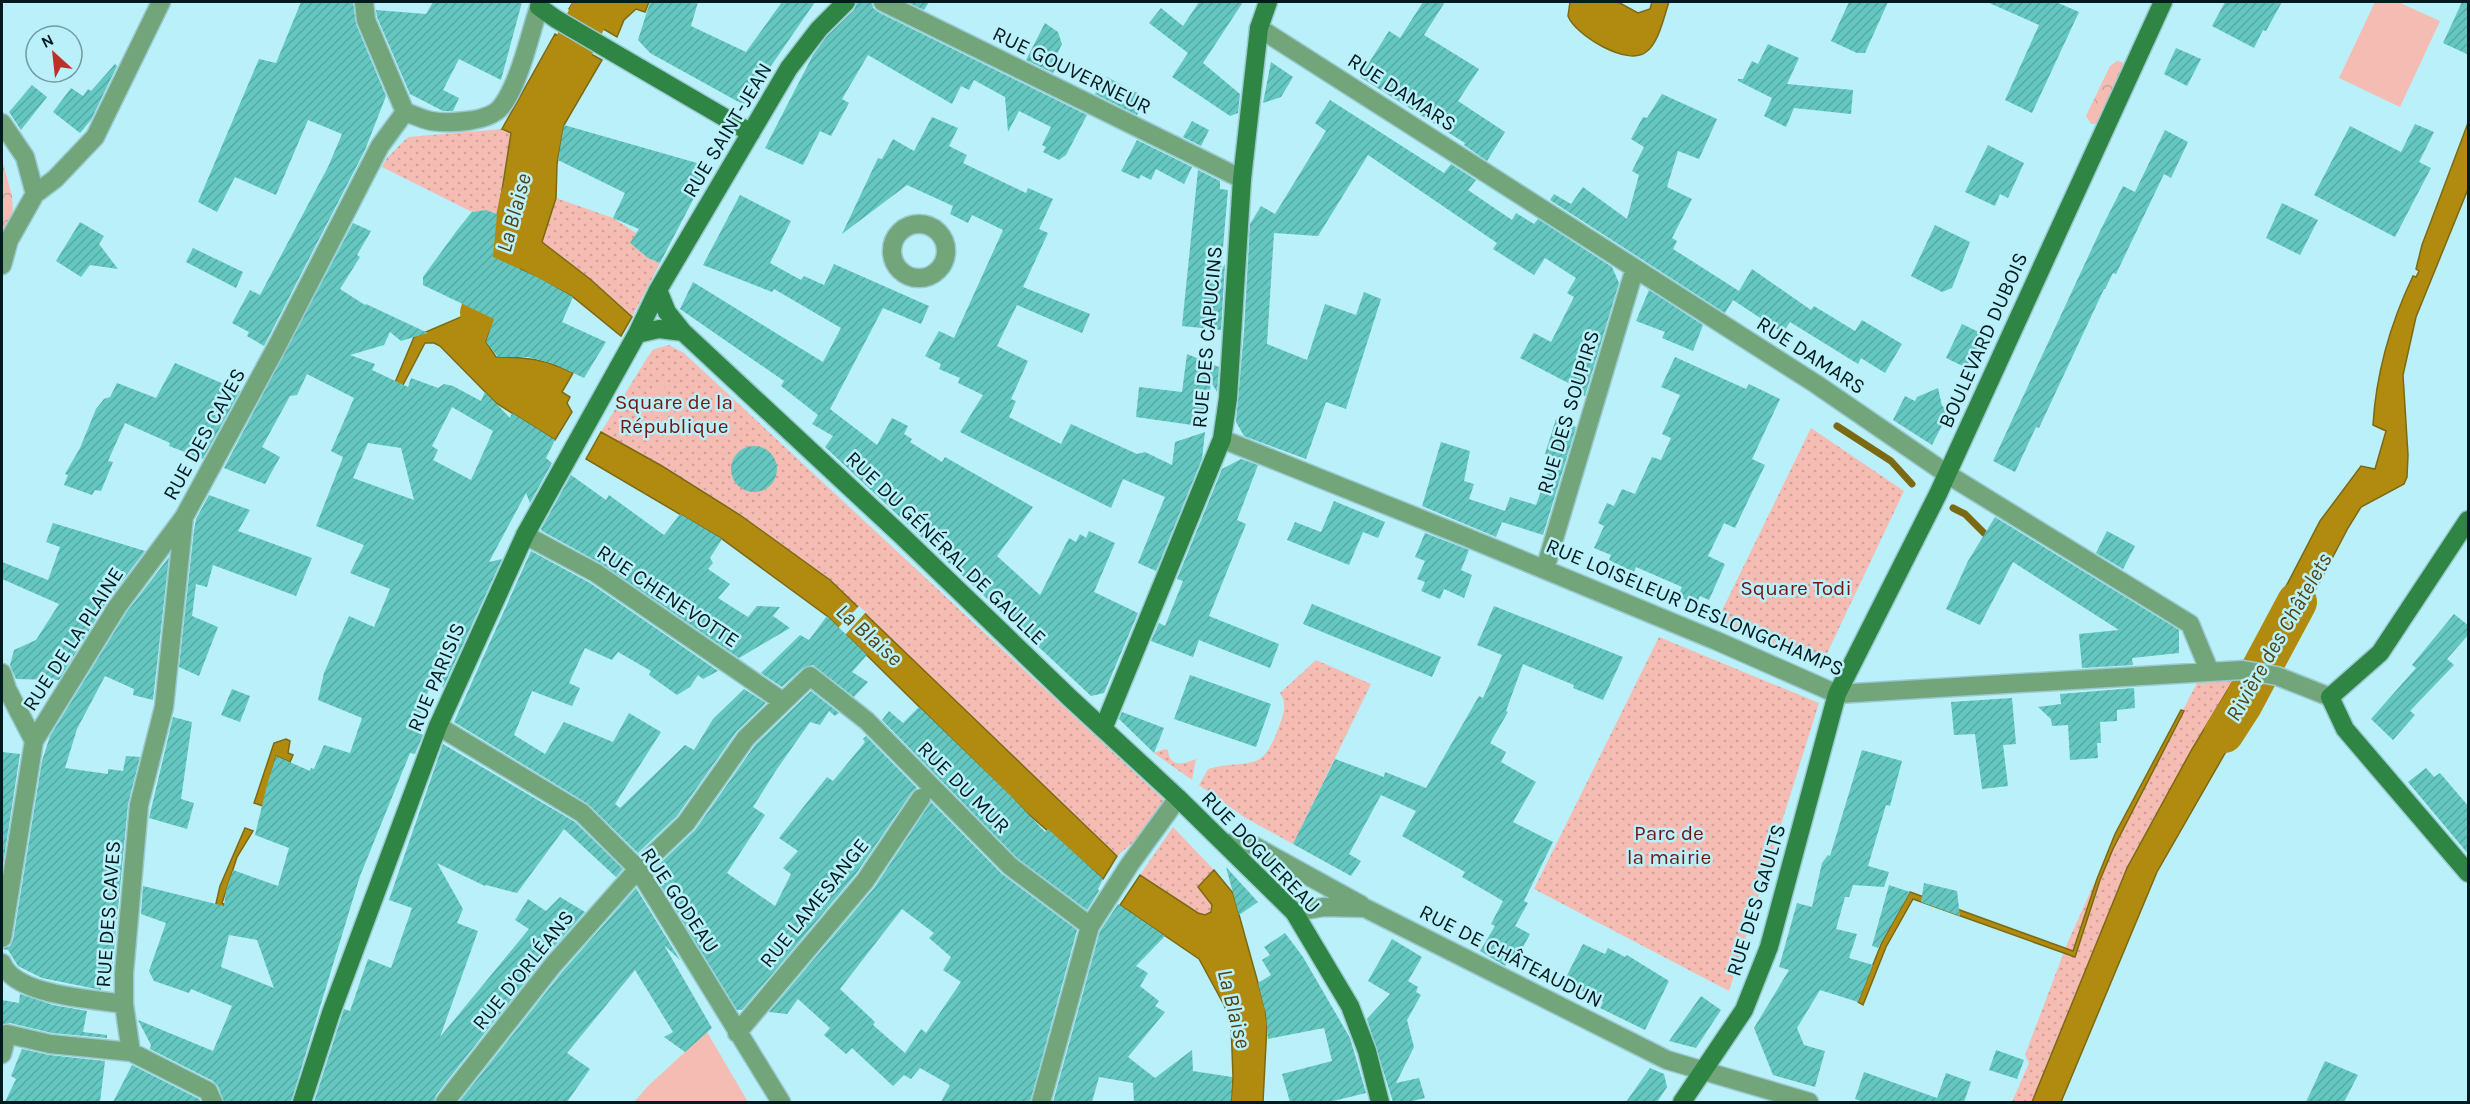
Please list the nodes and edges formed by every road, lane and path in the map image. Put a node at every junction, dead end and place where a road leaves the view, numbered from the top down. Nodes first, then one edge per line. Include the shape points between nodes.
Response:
1 (161, 2) edge
2 (364, 2) edge
3 (846, 2) edge
4 (883, 2) edge
5 (1268, 2) edge
6 (2163, 2) edge
7 (539, 4) edge
8 (1259, 28) junction
9 (405, 112) junction
10 (2, 123) edge
11 (751, 133) junction
12 (1242, 179) junction
13 (35, 195) junction
14 (2, 265) edge
15 (1635, 268) junction
16 (658, 290) junction
17 (683, 332) junction
18 (637, 334) junction
19 (1222, 439) junction
20 (1947, 474) junction
21 (184, 517) junction
22 (2469, 520) edge
23 (525, 535) junction
24 (1545, 569) junction
25 (2209, 670) junction
26 (2, 673) edge
27 (810, 676) joint
28 (1837, 694) junction
29 (2330, 697) junction
30 (782, 700) junction
31 (438, 726) junction
32 (1103, 729) junction
33 (34, 741) junction
34 (921, 798) dead end
35 (1178, 798) junction
36 (1226, 844) junction
37 (638, 869) junction
38 (2469, 873) edge
39 (1365, 908) junction
40 (1294, 912) junction
41 (1090, 926) junction
42 (2, 938) edge
43 (2, 963) edge
44 (124, 1005) junction
45 (737, 1033) junction
46 (131, 1052) junction
47 (2, 1054) edge
48 (1703, 1072) junction
49 (213, 1102) edge
50 (302, 1102) edge
51 (445, 1102) edge
52 (781, 1102) edge
53 (1041, 1102) edge
54 (1380, 1102) edge
55 (1682, 1102) edge
56 (1809, 1102) edge

1 - 13 street via 95,137 56,179
2 - 9 street via 366,20
3 - 11 street, RUE SAINT-JEAN via 802,49
4 - 12 street, RUE GOUVERNEUR
5 - 8 street, RUE DES CAPUCINS
6 - 20 street, BOULEVARD DUBOIS
7 - 9 street via 514,82 502,106 481,119 433,121
7 - 11 street via 556,19
8 - 12 street, RUE DES CAPUCINS
8 - 15 street, RUE DAMARS
9 - 21 street, RUE DES CAVES via 380,146
10 - 13 street via 25,157
11 - 16 street, RUE SAINT-JEAN
12 - 19 street, RUE DES CAPUCINS
13 - 14 street via 9,240
15 - 20 street, RUE DAMARS
15 - 24 street, RUE DES SOUPIRS
16 - 17 street, RUE DU GÉNÉRAL DE GAULLE
16 - 18 street, RUE PARISIS
17 - 18 street via 658,329
17 - 32 street, RUE DU GÉNÉRAL DE GAULLE
18 - 23 street, RUE PARISIS
19 - 24 street, RUE LOISELEUR DESLONGCHAMPS
19 - 32 street, RUE DES CAPUCINS
20 - 25 street, RUE DAMARS via 2190,624
20 - 28 street, BOULEVARD DUBOIS
21 - 33 street, RUE DE LA PLAINE via 117,607
21 - 44 street, RUE DES CAVES via 164,707 139,805
22 - 29 street via 2380,653
23 - 30 street, RUE CHENEVOTTE via 596,573
23 - 31 street, RUE PARISIS
24 - 28 street, RUE LOISELEUR DESLONGCHAMPS
25 - 28 street, RUE LOISELEUR DESLONGCHAMPS
25 - 29 street via 2277,676
26 - 33 street
27 - 30 street, RUE D'ORLÉANS
27 - 41 street, RUE DU MUR via 867,721 1010,866
28 - 48 street, RUE DES GAULTS via 1769,947 1744,1010
29 - 38 street via 2345,729
30 - 37 street, RUE D'ORLÉANS via 746,738 686,823
31 - 37 street, RUE GODEAU via 582,813
31 - 50 street, RUE PARISIS via 331,1013
32 - 35 street, RUE DU GÉNÉRAL DE GAULLE
33 - 42 street, RUE DE LA PLAINE
34 - 45 street, RUE LAMESANGE via 865,881
35 - 36 street, RUE DOGUEREAU
35 - 41 street
36 - 39 street via 1244,841
36 - 40 street, RUE DOGUEREAU
37 - 45 street, RUE GODEAU
37 - 51 street, RUE D'ORLÉANS via 553,965
39 - 40 street, RUE DE CHÂTEAUDUN via 1324,907
39 - 48 street, RUE DE CHÂTEAUDUN via 1667,1060
40 - 54 street, RUE DOGUEREAU via 1350,1006
41 - 53 street
43 - 44 street via 5,971 19,982 52,993
44 - 46 street, RUE DES CAVES
45 - 52 street, RUE GODEAU
46 - 47 street via 50,1044 7,1034
46 - 49 street via 207,1091
48 - 55 street, RUE DES GAULTS
48 - 56 street, RUE DE CHÂTEAUDUN

